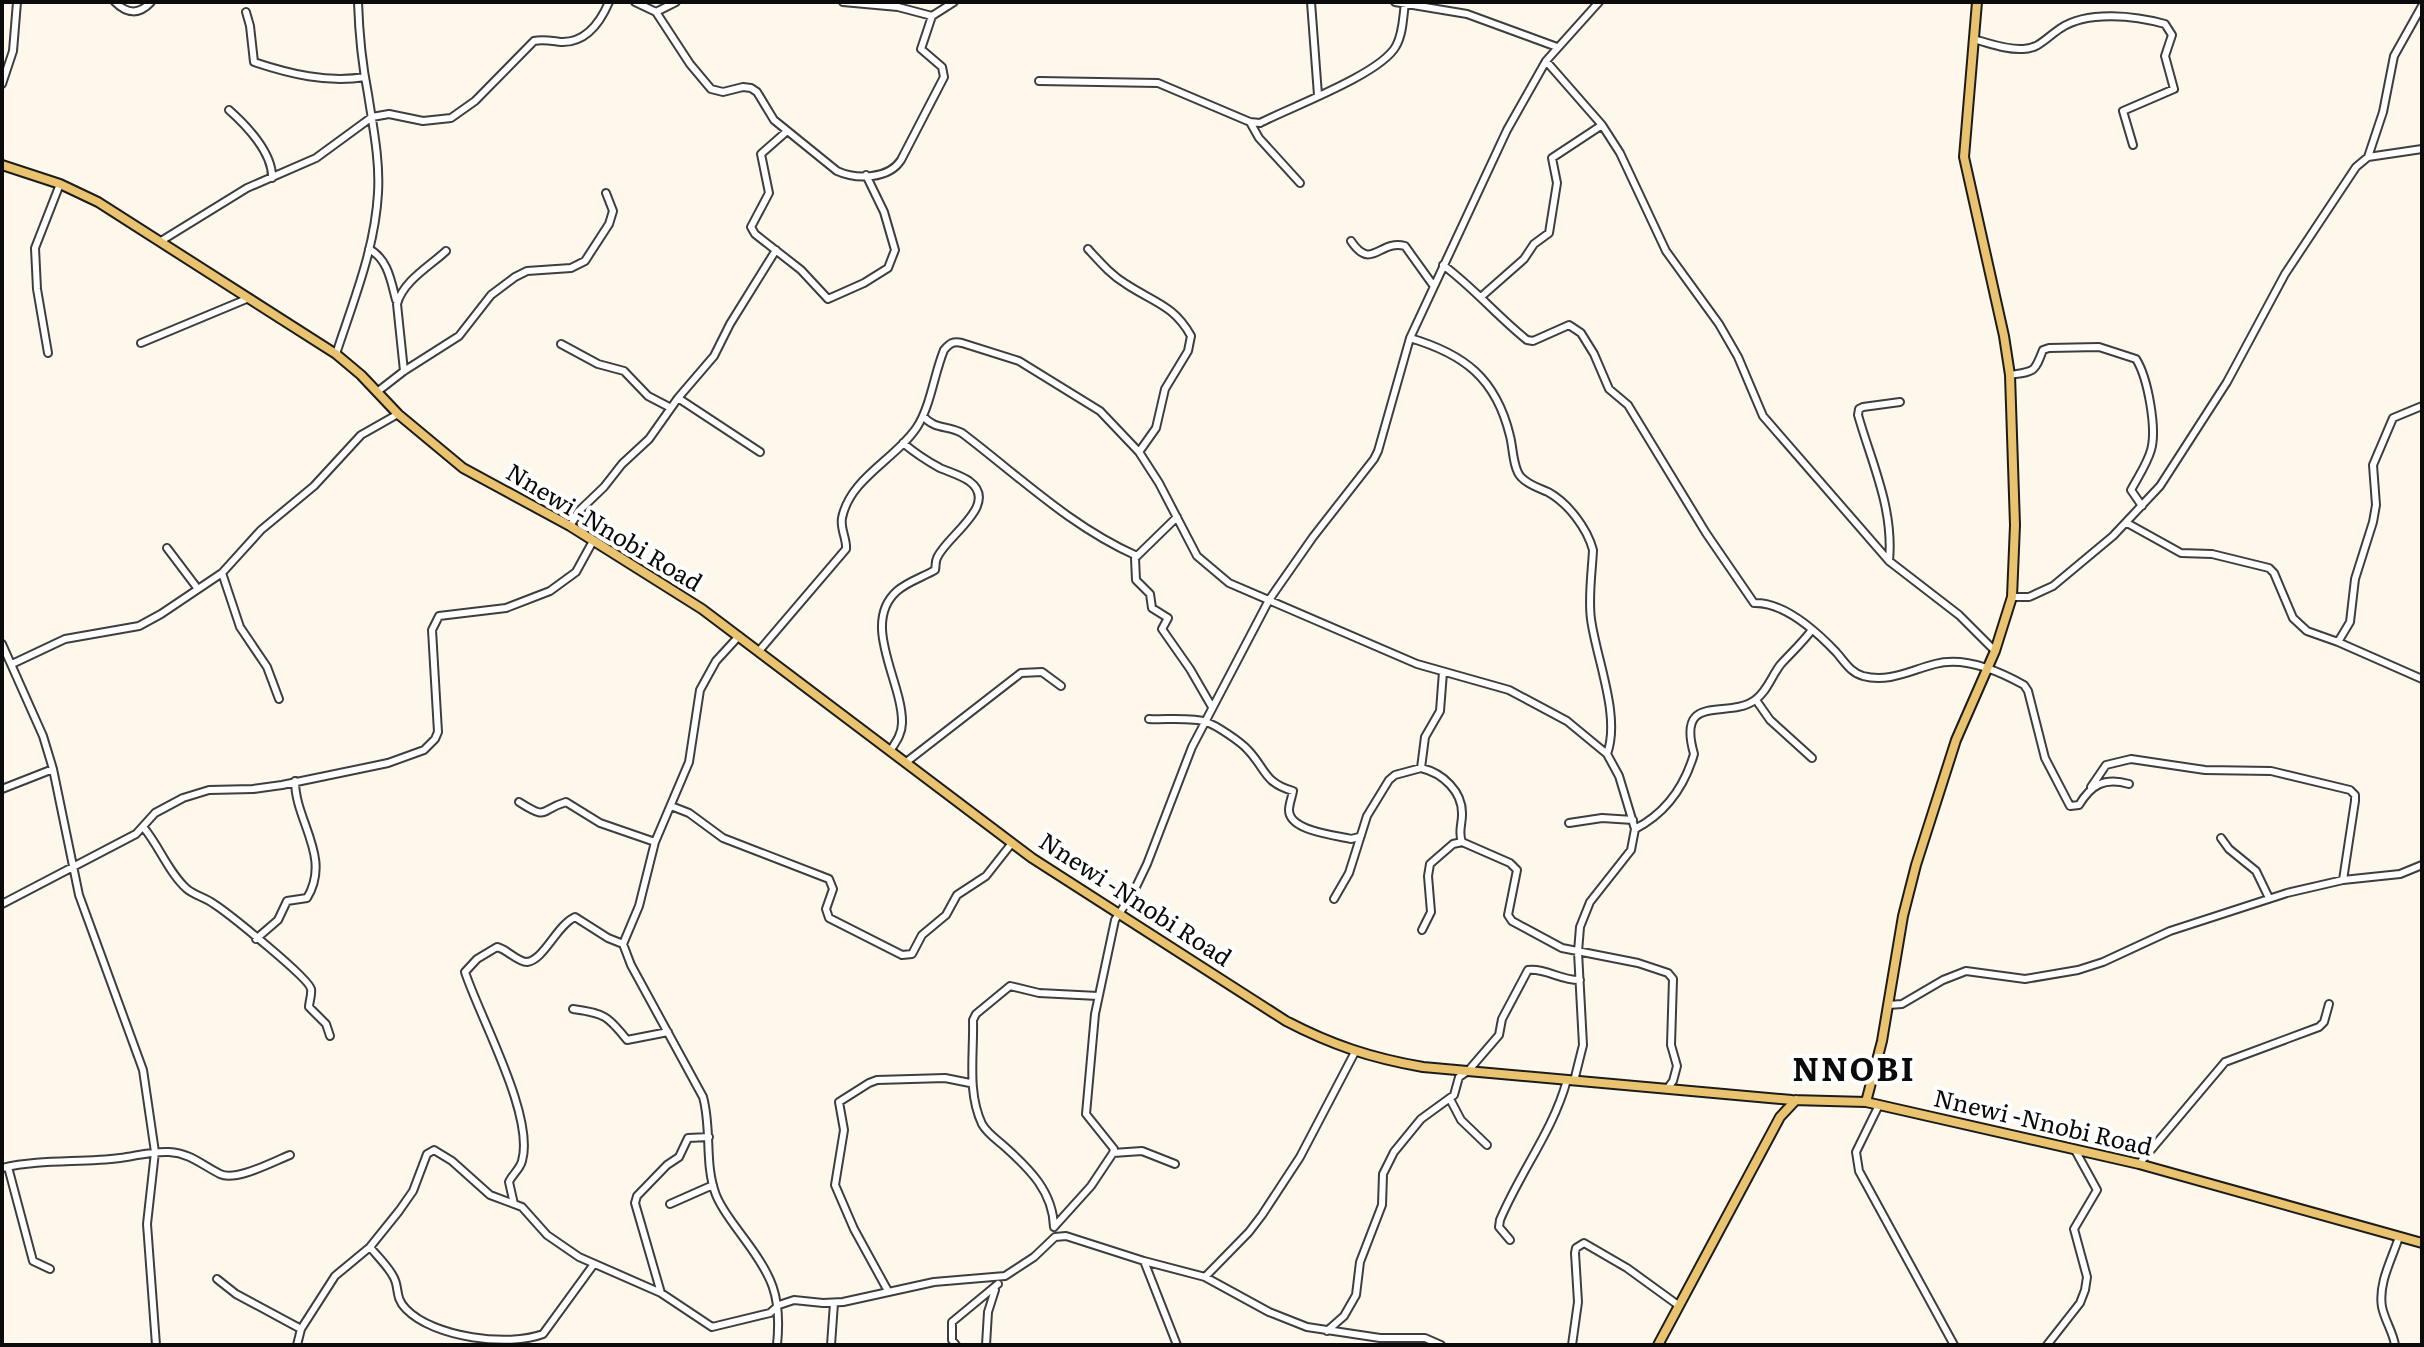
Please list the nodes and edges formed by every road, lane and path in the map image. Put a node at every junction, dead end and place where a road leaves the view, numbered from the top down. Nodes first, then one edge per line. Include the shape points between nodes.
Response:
1 (17, 2) edge
2 (115, 2) edge
3 (151, 2) edge
4 (358, 2) edge
5 (609, 2) edge
6 (635, 2) edge
7 (676, 2) edge
8 (843, 2) edge
9 (954, 2) edge
10 (1311, 2) edge
11 (1395, 2) edge
12 (1599, 2) edge
13 (1977, 2) edge
14 (1405, 3) edge
15 (2422, 6) edge
16 (246, 12) dead end
17 (656, 12) junction
18 (932, 16) junction
19 (1973, 39) junction
20 (1557, 47) junction
21 (1546, 61) junction
22 (365, 77) junction
23 (1039, 81) dead end
24 (2, 84) edge
25 (1318, 95) junction
26 (229, 110) dead end
27 (372, 117) junction
28 (1250, 122) junction
29 (1602, 125) junction
30 (786, 132) junction
31 (2133, 145) dead end
32 (2422, 149) edge
33 (2368, 157) junction
34 (2, 165) edge
35 (866, 175) junction
36 (272, 178) junction
37 (1300, 183) dead end
38 (60, 184) junction
39 (606, 193) dead end
40 (161, 241) junction
41 (1351, 241) dead end
42 (369, 249) junction
43 (1088, 249) dead end
44 (776, 250) junction
45 (446, 251) dead end
46 (1443, 265) junction
47 (1433, 285) junction
48 (1482, 296) junction
49 (249, 298) junction
50 (397, 304) junction
51 (1410, 338) junction
52 (141, 343) dead end
53 (561, 344) dead end
54 (48, 353) dead end
55 (336, 354) junction
56 (404, 371) junction
57 (2010, 375) junction
58 (377, 392) junction
59 (678, 398) junction
60 (1900, 402) dead end
61 (2422, 406) edge
62 (671, 408) junction
63 (398, 414) junction
64 (923, 416) junction
65 (903, 443) junction
66 (760, 452) dead end
67 (1139, 452) junction
68 (2142, 506) junction
69 (1177, 517) junction
70 (2127, 523) junction
71 (570, 526) junction
72 (593, 541) junction
73 (167, 548) dead end
74 (1137, 556) junction
75 (1889, 561) junction
76 (222, 573) junction
77 (198, 589) junction
78 (2012, 597) junction
79 (1269, 600) junction
80 (1811, 631) junction
81 (739, 636) junction
82 (2338, 642) junction
83 (2, 644) edge
84 (759, 651) junction
85 (1995, 651) junction
86 (12, 664) junction
87 (1987, 669) junction
88 (1443, 672) junction
89 (2422, 679) edge
90 (1061, 686) dead end
91 (279, 699) dead end
92 (1756, 700) junction
93 (1212, 707) junction
94 (1149, 719) dead end
95 (1205, 721) junction
96 (890, 751) junction
97 (1607, 754) junction
98 (1812, 758) dead end
99 (905, 763) junction
100 (1421, 768) junction
101 (53, 769) junction
102 (295, 781) junction
103 (2129, 784) dead end
104 (2091, 787) junction
105 (2, 789) edge
106 (519, 802) dead end
107 (671, 806) junction
108 (1633, 820) junction
109 (1569, 823) dead end
110 (144, 828) junction
111 (1635, 829) junction
112 (1359, 837) junction
113 (2221, 838) dead end
114 (655, 842) junction
115 (1462, 842) junction
116 (1012, 843) junction
117 (2422, 865) edge
118 (73, 868) junction
119 (2343, 880) junction
120 (2269, 898) junction
121 (1334, 899) dead end
122 (2, 904) edge
123 (1119, 915) junction
124 (1422, 930) dead end
125 (256, 939) junction
126 (623, 944) junction
127 (1578, 952) junction
128 (1580, 980) junction
129 (1098, 996) junction
130 (2329, 1004) dead end
131 (1888, 1005) junction
132 (573, 1009) dead end
133 (668, 1032) junction
134 (330, 1036) dead end
135 (1355, 1052) junction
136 (1468, 1071) junction
137 (1570, 1081) junction
138 (970, 1083) junction
139 (1667, 1089) junction
140 (1776, 1098) junction
141 (1450, 1099) junction
142 (1796, 1100) junction
143 (1866, 1102) junction
144 (1879, 1105) junction
145 (1780, 1117) junction
146 (709, 1137) junction
147 (1487, 1145) dead end
148 (2075, 1150) junction
149 (155, 1152) junction
150 (1113, 1153) junction
151 (290, 1155) dead end
152 (1175, 1164) dead end
153 (2139, 1164) junction
154 (5, 1167) edge
155 (713, 1185) junction
156 (514, 1204) junction
157 (670, 1204) dead end
158 (1054, 1227) junction
159 (2399, 1237) junction
160 (1510, 1240) dead end
161 (1048, 1242) junction
162 (2422, 1243) edge
163 (370, 1247) junction
164 (1144, 1261) junction
165 (594, 1264) junction
166 (50, 1269) dead end
167 (1005, 1276) junction
168 (1205, 1277) junction
169 (217, 1279) dead end
170 (998, 1284) junction
171 (888, 1291) junction
172 (661, 1293) junction
173 (834, 1303) junction
174 (779, 1305) junction
175 (1678, 1305) junction
176 (301, 1329) junction
177 (1327, 1331) junction
178 (1381, 1341) edge
179 (534, 1343) edge
180 (156, 1345) edge
181 (297, 1345) edge
182 (777, 1345) edge
183 (831, 1345) edge
184 (956, 1345) edge
185 (986, 1345) edge
186 (1177, 1345) edge
187 (1441, 1345) edge
188 (1572, 1345) edge
189 (1658, 1345) edge
190 (1954, 1345) edge
191 (2047, 1345) edge
192 (2395, 1345) edge

1 - 24 street via 13,51
2 - 3 street via 125,11 138,12
4 - 22 street
5 - 27 street via 602,18 581,39 534,41 451,118
6 - 17 street
7 - 17 street
8 - 18 street
9 - 18 street
10 - 25 street
11 - 14 street
12 - 20 street
13 - 19 main road
14 - 20 street via 1467,14
14 - 25 street via 1392,52 1347,83
15 - 33 street via 2394,56
16 - 22 street via 254,62 331,80
17 - 30 street via 711,89 751,88
18 - 35 street via 921,49 942,67 944,77 897,167 885,175
19 - 31 street via 2024,49 2083,20 2129,16 2165,24 2172,35 2165,56 2174,89 2123,111
19 - 57 main road via 1964,157
20 - 21 street
21 - 29 street
21 - 46 street
22 - 27 street
23 - 28 street via 1158,83
25 - 28 street via 1260,123
26 - 36 street via 261,147
27 - 36 street via 316,158
27 - 42 street via 379,190
28 - 37 street
29 - 48 street via 1552,158 1557,183 1549,233
29 - 75 street via 1666,251 1738,357 1763,416
30 - 35 street via 842,174
30 - 44 street via 761,154 769,193 751,227
32 - 33 street
33 - 68 street via 2356,167 2285,274 2227,382
34 - 38 main road, Nnewi -Nnobi Road
35 - 44 street via 892,234 895,250 888,268 828,299
36 - 40 street
38 - 40 main road, Nnewi -Nnobi Road
38 - 54 street via 35,248
39 - 56 street via 613,211 609,224 585,261 515,277 491,295 459,336
40 - 49 main road, Nnewi -Nnobi Road
41 - 47 street via 1367,256 1405,246
42 - 50 street via 389,274
42 - 55 street
43 - 67 street via 1119,279 1168,308 1191,336 1165,389 1156,428
44 - 59 street via 714,356
45 - 50 street via 407,285
46 - 47 street
46 - 48 street
47 - 51 street
48 - 80 street via 1530,342 1569,325 1581,333 1609,389 1628,405 1752,601 1779,606
49 - 52 street
49 - 55 main road, Nnewi -Nnobi Road
50 - 56 street
51 - 79 street via 1378,451
51 - 97 street via 1434,345 1478,371 1508,428 1518,473 1551,494 1590,539 1591,620 1612,735
53 - 62 street via 624,371 648,396
55 - 58 main road, Nnewi -Nnobi Road
56 - 58 street
57 - 68 street via 2033,372 2049,348 2099,347 2136,359 2153,432 2148,458 2131,490
57 - 78 main road
58 - 63 main road, Nnewi -Nnobi Road
59 - 62 street
59 - 66 street
60 - 75 street via 1863,407 1858,415 1888,513
61 - 82 street via 2393,418 2373,465 2373,522 2355,579 2350,622
62 - 71 street
63 - 71 main road, Nnewi -Nnobi Road via 463,468
63 - 76 street via 361,435
64 - 65 street
64 - 67 street via 944,350 962,343 1019,361 1071,392 1100,411
64 - 74 street via 934,426 962,433 1063,514
65 - 84 street via 865,479 845,509 843,554
65 - 96 street via 968,481 980,498 936,559 935,570 894,593 883,614 881,633 902,724
67 - 69 street
68 - 70 street
69 - 74 street
69 - 79 street via 1204,563 1229,583
70 - 78 street via 2053,586 2029,597
70 - 82 street via 2181,553 2212,554 2269,568 2300,626
71 - 72 main road, Nnewi -Nnobi Road
72 - 81 main road, Nnewi -Nnobi Road
72 - 102 street via 576,572 550,591 506,608 439,616 432,630 438,732 429,747 388,763
73 - 77 street
74 - 93 street via 1136,580 1147,590 1152,608 1168,618 1162,629
75 - 85 street via 1959,615
76 - 77 street
76 - 91 street via 240,627 267,667
77 - 86 street via 139,626 65,639
78 - 85 main road
79 - 88 street
79 - 93 street
80 - 87 street via 1863,676 1904,675 1952,662
80 - 92 street
81 - 84 main road, Nnewi -Nnobi Road
81 - 107 street via 716,661 700,690 693,745
82 - 89 street
83 - 86 street
84 - 96 main road, Nnewi -Nnobi Road
85 - 87 main road
86 - 101 street
87 - 104 street via 2028,691 2045,758 2067,803 2079,805
87 - 131 main road via 1956,740 1916,865
88 - 97 street via 1509,690 1544,707
88 - 100 street via 1440,711 1425,737
90 - 99 street via 1042,672 1021,673
92 - 98 street
92 - 111 street via 1701,713 1694,720 1688,737 1694,754 1677,792 1657,816
93 - 95 street
94 - 95 street
95 - 112 street via 1248,750 1260,770 1282,788 1293,791 1289,809 1299,826
95 - 123 street via 1147,864
96 - 99 main road, Nnewi -Nnobi Road
97 - 108 street
99 - 116 main road, Nnewi -Nnobi Road
100 - 112 street via 1389,780
100 - 115 street via 1455,789 1463,812
101 - 105 street
101 - 118 street
102 - 110 street via 209,790 166,806
102 - 125 street via 314,845 313,883 307,898 287,901 278,920
103 - 104 street
104 - 119 street via 2106,765 2131,759 2205,770 2271,771 2350,790 2355,801
106 - 114 street via 543,814 566,802 600,823
107 - 114 street
107 - 116 street via 723,838 829,879 833,889 826,909 831,920 908,956 957,895 986,876
108 - 109 street
108 - 111 street
110 - 118 street
110 - 125 street via 189,891
111 - 127 street via 1631,850 1590,902
112 - 121 street via 1349,873
113 - 120 street via 2256,871
114 - 126 street
115 - 124 street via 1430,864 1431,912
115 - 127 street via 1515,866 1509,918
116 - 123 main road, Nnewi -Nnobi Road
117 - 119 street via 2400,874
118 - 122 street
118 - 149 street via 143,1070
119 - 120 street
120 - 131 street via 2170,931 2078,970 2025,979 1966,971 1902,1004
123 - 129 street
123 - 135 main road, Nnewi -Nnobi Road via 1286,1021
125 - 134 street via 307,982 309,1007
126 - 133 street
126 - 156 street via 575,917 529,961 497,947 465,972 523,1133 522,1161 509,1182
127 - 128 street
127 - 139 street via 1638,963 1673,979 1671,1045 1677,1066
128 - 136 street via 1528,970 1499,1035
128 - 137 street via 1583,1045
129 - 138 street via 1010,986 973,1020
129 - 150 street via 1086,1114
130 - 153 street via 2319,1027 2225,1062
131 - 143 main road
132 - 133 street via 612,1020 630,1041
133 - 146 street via 703,1097
135 - 136 main road, Nnewi -Nnobi Road
135 - 168 street via 1306,1147 1262,1215
136 - 137 main road, Nnewi -Nnobi Road
136 - 141 street via 1459,1077
137 - 139 main road, Nnewi -Nnobi Road
137 - 160 street via 1500,1220 1499,1227
138 - 158 street via 986,1130 1036,1177 1048,1196
138 - 171 street via 945,1078 877,1080 839,1102 844,1130 835,1185
139 - 140 main road, Nnewi -Nnobi Road
140 - 142 main road, Nnewi -Nnobi Road
140 - 145 main road
141 - 147 street via 1461,1120
141 - 177 street via 1421,1119 1394,1152 1383,1174 1382,1205 1360,1262 1356,1295
142 - 143 main road, Nnewi -Nnobi Road
142 - 145 main road
143 - 144 main road, Nnewi -Nnobi Road
144 - 148 main road, Nnewi -Nnobi Road
144 - 190 street via 1856,1152 1859,1171
145 - 175 main road
146 - 155 street
146 - 172 street via 688,1138 679,1157 637,1196
148 - 153 main road, Nnewi -Nnobi Road
148 - 191 street via 2097,1190 2074,1229 2087,1277 2080,1303
149 - 151 street via 193,1158 229,1176
149 - 154 street
149 - 180 street via 147,1224
150 - 152 street via 1142,1151
150 - 158 street
153 - 159 main road, Nnewi -Nnobi Road
154 - 166 street via 33,1261
155 - 157 street
155 - 174 street via 725,1213 774,1287
156 - 163 street via 490,1195 434,1150 427,1154 413,1191
156 - 165 street via 547,1235
158 - 161 street
159 - 162 main road, Nnewi -Nnobi Road
159 - 192 street via 2382,1298
161 - 164 street via 1066,1236
161 - 167 street
163 - 176 street via 335,1276
163 - 179 street via 394,1276 403,1307 426,1324 471,1342
164 - 168 street
164 - 186 street
165 - 172 street
165 - 179 street
167 - 170 street
167 - 171 street
168 - 177 street via 1269,1312
169 - 176 street
170 - 184 street via 952,1322
170 - 185 street via 988,1312
171 - 173 street
172 - 174 street via 712,1327 770,1313
173 - 174 street via 794,1300
173 - 183 street
174 - 182 street
175 - 188 street via 1584,1243 1575,1253 1578,1302
175 - 189 main road
176 - 181 street
177 - 178 street
178 - 187 street via 1425,1338

